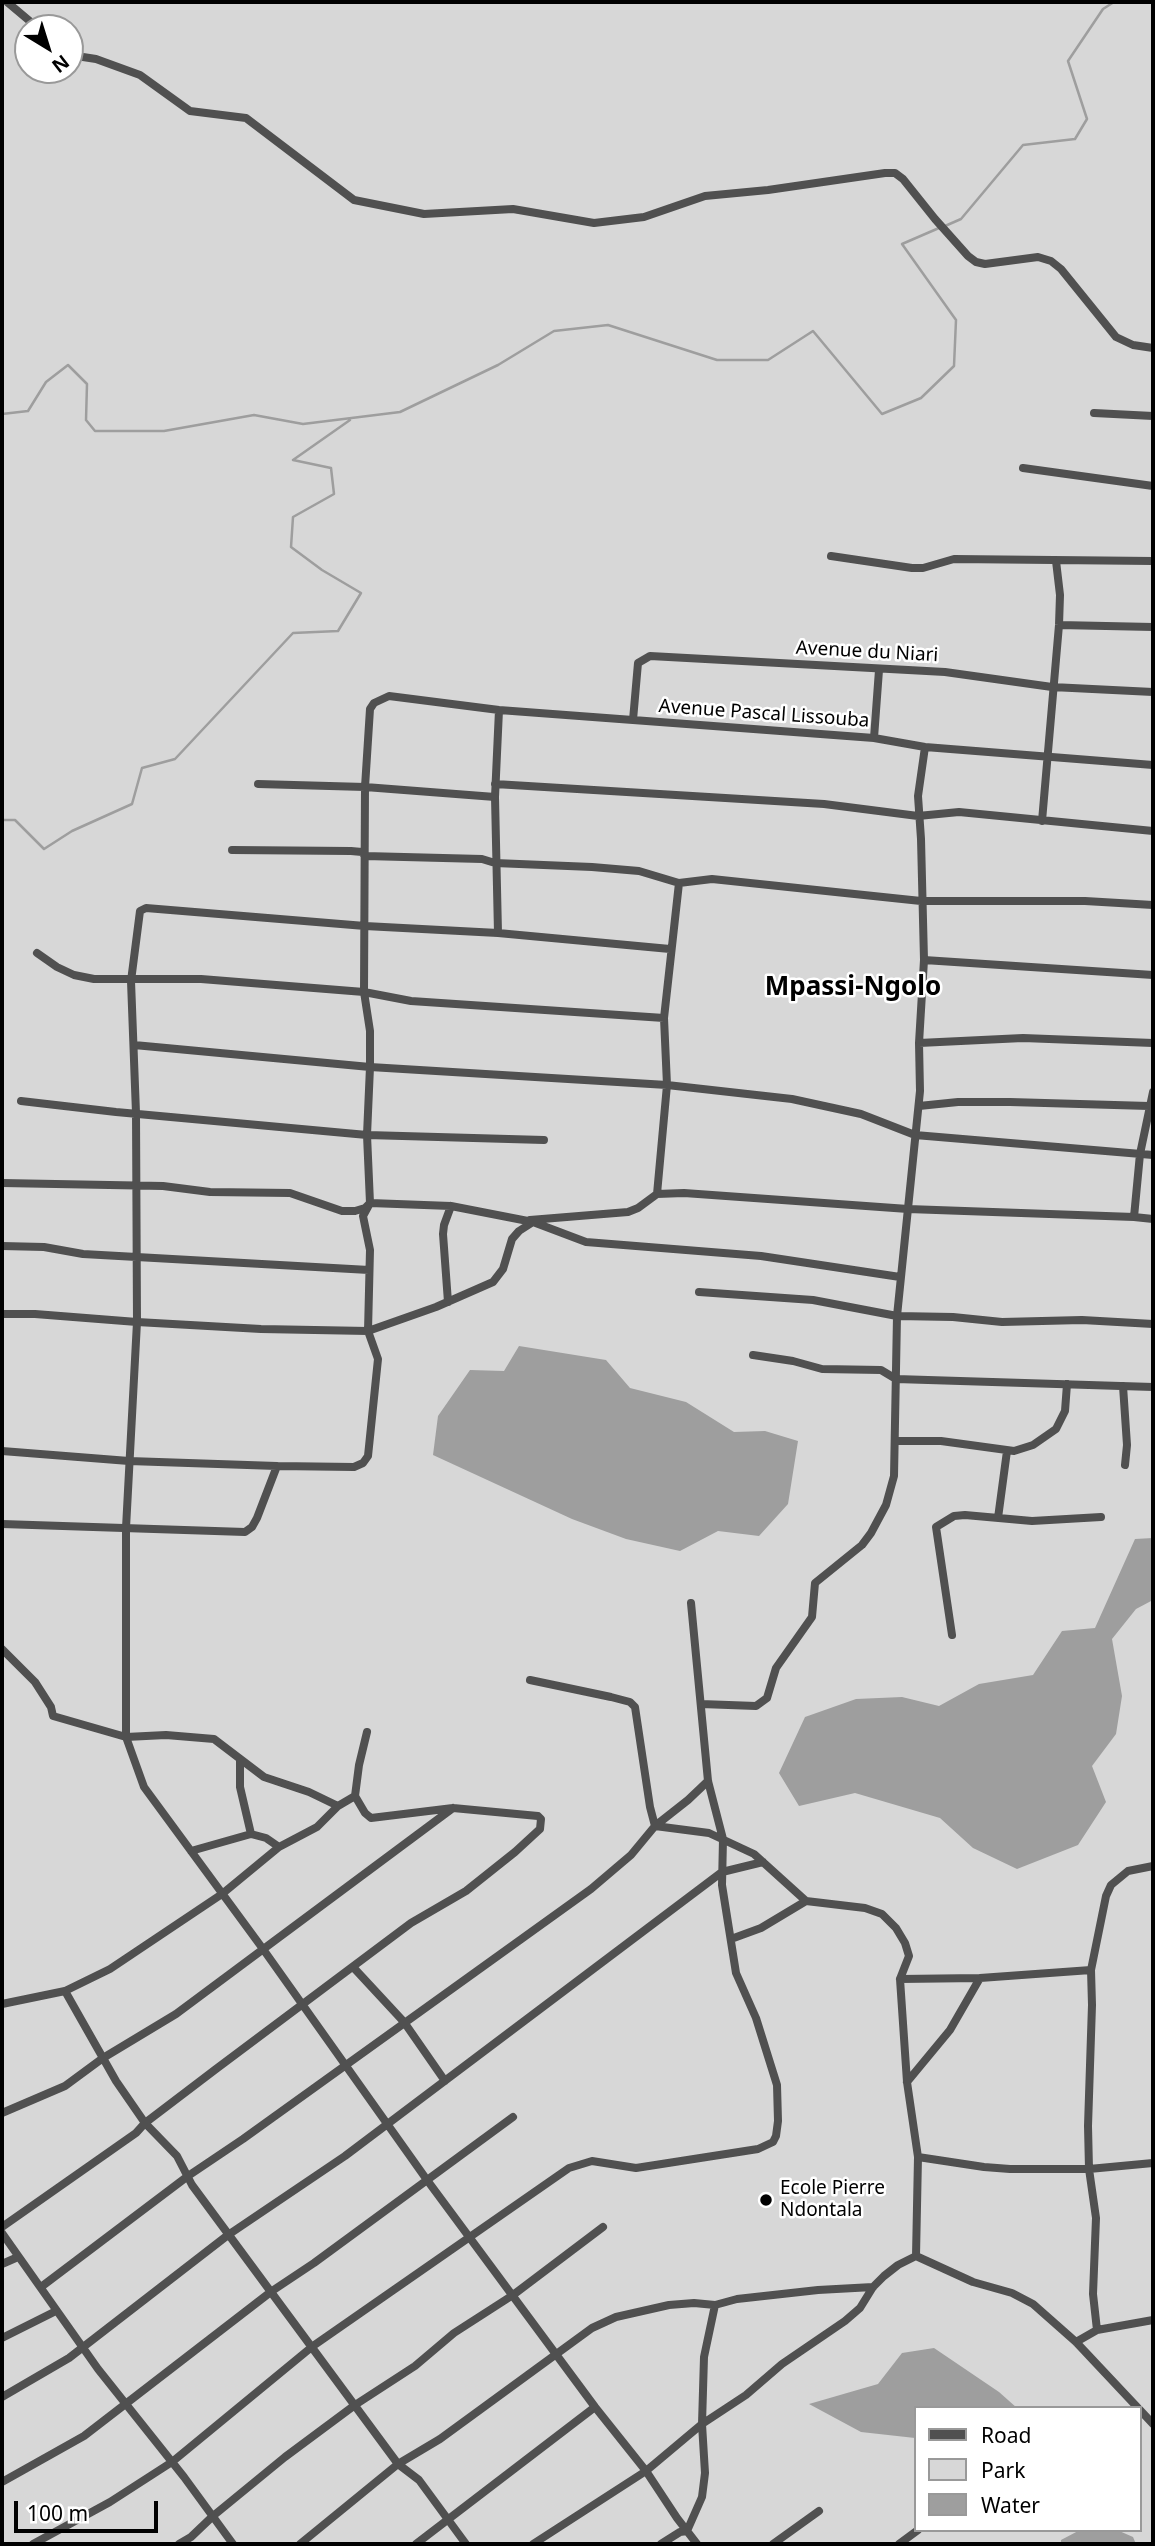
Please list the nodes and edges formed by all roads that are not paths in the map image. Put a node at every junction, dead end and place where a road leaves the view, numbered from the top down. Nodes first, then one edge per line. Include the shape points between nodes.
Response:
1 (7, 2) edge
2 (21, 14) edge
3 (84, 57) edge
4 (1153, 348) edge
5 (1094, 413) dead end
6 (1153, 416) edge
7 (1023, 468) dead end
8 (1153, 486) edge
9 (831, 556) dead end
10 (1056, 561) junction
11 (1153, 561) edge
12 (1059, 625) junction
13 (1153, 627) edge
14 (879, 670) junction
15 (1052, 687) junction
16 (1153, 692) edge
17 (499, 710) junction
18 (633, 720) junction
19 (874, 738) junction
20 (925, 747) junction
21 (1047, 756) junction
22 (1153, 765) edge
23 (495, 783) junction
24 (258, 784) dead end
25 (365, 788) junction
26 (495, 797) junction
27 (918, 816) junction
28 (1042, 821) junction
29 (1153, 831) edge
30 (232, 850) dead end
31 (365, 856) junction
32 (495, 863) junction
33 (679, 883) junction
34 (921, 901) junction
35 (1153, 905) edge
36 (365, 926) junction
37 (498, 933) junction
38 (670, 949) junction
39 (37, 953) dead end
40 (924, 960) junction
41 (1153, 975) edge
42 (131, 981) junction
43 (364, 992) junction
44 (664, 1018) junction
45 (919, 1043) junction
46 (1153, 1043) edge
47 (134, 1045) junction
48 (370, 1067) junction
49 (667, 1084) junction
50 (1153, 1092) edge
51 (21, 1101) dead end
52 (919, 1106) junction
53 (1149, 1107) junction
54 (136, 1113) junction
55 (367, 1135) junction
56 (915, 1135) junction
57 (544, 1140) dead end
58 (1140, 1154) junction
59 (1153, 1155) edge
60 (2, 1184) edge
61 (137, 1188) junction
62 (657, 1194) junction
63 (369, 1202) junction
64 (451, 1206) junction
65 (908, 1209) junction
66 (1134, 1217) junction
67 (1153, 1219) edge
68 (517, 1221) junction
69 (533, 1222) junction
70 (2, 1246) edge
71 (136, 1258) junction
72 (369, 1270) junction
73 (900, 1277) junction
74 (699, 1292) dead end
75 (448, 1302) junction
76 (2, 1314) edge
77 (897, 1316) junction
78 (137, 1322) junction
79 (1153, 1324) edge
80 (368, 1331) junction
81 (753, 1355) dead end
82 (896, 1379) junction
83 (1067, 1384) junction
84 (1123, 1385) junction
85 (1153, 1387) edge
86 (895, 1441) junction
87 (2, 1451) edge
88 (1007, 1451) junction
89 (130, 1461) junction
90 (1125, 1465) dead end
91 (277, 1466) junction
92 (1101, 1517) dead end
93 (998, 1518) junction
94 (2, 1524) edge
95 (126, 1528) junction
96 (691, 1603) dead end
97 (953, 1635) dead end
98 (2, 1648) edge
99 (530, 1680) dead end
100 (701, 1704) junction
101 (367, 1732) dead end
102 (126, 1737) junction
103 (240, 1759) junction
104 (708, 1782) junction
105 (355, 1796) junction
106 (338, 1806) junction
107 (453, 1808) junction
108 (655, 1826) junction
109 (251, 1834) junction
110 (723, 1839) junction
111 (279, 1847) junction
112 (191, 1851) junction
113 (763, 1862) junction
114 (1153, 1866) edge
115 (722, 1872) junction
116 (222, 1894) junction
117 (806, 1901) junction
118 (731, 1939) junction
119 (263, 1949) junction
120 (354, 1967) junction
121 (1091, 1970) junction
122 (980, 1978) junction
123 (900, 1979) junction
124 (65, 1991) junction
125 (2, 2004) edge
126 (302, 2006) junction
127 (404, 2022) junction
128 (103, 2058) junction
129 (344, 2064) junction
130 (445, 2081) junction
131 (907, 2081) junction
132 (2, 2113) edge
133 (513, 2117) dead end
134 (145, 2123) junction
135 (386, 2123) junction
136 (918, 2157) junction
137 (1153, 2163) edge
138 (1089, 2169) junction
139 (188, 2176) junction
140 (426, 2180) junction
141 (2, 2227) edge
142 (603, 2227) dead end
143 (2, 2232) edge
144 (228, 2235) junction
145 (470, 2238) junction
146 (916, 2256) junction
147 (18, 2257) junction
148 (2, 2264) edge
149 (41, 2287) junction
150 (873, 2287) junction
151 (272, 2291) junction
152 (513, 2295) junction
153 (715, 2305) junction
154 (56, 2311) junction
155 (1153, 2320) edge
156 (1097, 2330) junction
157 (2, 2337) edge
158 (1076, 2342) junction
159 (82, 2346) junction
160 (313, 2346) junction
161 (555, 2354) junction
162 (2, 2397) edge
163 (127, 2404) junction
164 (355, 2405) junction
165 (1135, 2406) edge
166 (595, 2407) junction
167 (702, 2424) junction
168 (172, 2462) junction
169 (398, 2464) junction
170 (646, 2471) junction
171 (2, 2482) edge
172 (819, 2511) dead end
173 (213, 2516) junction
174 (448, 2521) junction
175 (687, 2531) junction
176 (915, 2532) edge
177 (33, 2544) edge
178 (179, 2544) edge
179 (233, 2544) edge
180 (300, 2544) edge
181 (416, 2544) edge
182 (466, 2544) edge
183 (533, 2544) edge
184 (661, 2544) edge
185 (697, 2544) edge
186 (774, 2544) edge
187 (899, 2544) edge

1 - 2 street
3 - 4 street via 140,75 190,111 246,118 354,200 424,215 513,208 594,223 644,217 705,196 895,173 976,262 1038,257 1051,261 1062,268 1116,337
5 - 6 street
7 - 8 street
9 - 10 street via 912,568 954,559
10 - 11 street
10 - 12 street
12 - 13 street
12 - 15 street
14 - 15 street, Avenue du Niari via 945,672
14 - 18 street, Avenue du Niari via 650,656 638,663
14 - 19 street
15 - 16 street, Avenue du Niari
15 - 21 street
17 - 18 street, Avenue Pascal Lissouba
17 - 23 street
17 - 25 street, Avenue Pascal Lissouba via 389,696 374,703
18 - 19 street, Avenue Pascal Lissouba
19 - 20 street, Avenue Pascal Lissouba
20 - 21 street, Avenue Pascal Lissouba
20 - 27 street
21 - 22 street, Avenue Pascal Lissouba
21 - 28 street
23 - 26 street
23 - 27 street via 824,804
24 - 25 street
25 - 26 street
25 - 31 street
26 - 32 street
27 - 28 street via 959,812
27 - 34 street
28 - 29 street
30 - 31 street via 351,851
31 - 32 street
31 - 36 street
32 - 33 street via 639,871
32 - 37 street
33 - 34 street via 712,879
33 - 38 street
34 - 35 street
34 - 40 street
36 - 37 street
36 - 42 street via 146,908 138,918
36 - 43 street
37 - 38 street
38 - 44 street
39 - 42 street via 74,975
40 - 41 street
40 - 45 street
42 - 43 street via 201,979
42 - 47 street
43 - 44 street via 411,1000
43 - 48 street
44 - 49 street
45 - 46 street via 1023,1038
45 - 52 street
47 - 48 street
47 - 54 street
48 - 49 street
48 - 55 street
49 - 56 street via 792,1099 861,1114
49 - 62 street
50 - 53 street
51 - 54 street
52 - 53 street via 1022,1102
52 - 56 street
53 - 58 street
54 - 55 street
54 - 61 street
55 - 57 street
55 - 63 street
56 - 58 street
56 - 65 street
58 - 59 street
58 - 66 street
60 - 61 street
61 - 63 street via 290,1194 342,1211 365,1208
61 - 71 street
62 - 65 street
62 - 68 street via 628,1212
63 - 64 street
63 - 72 street via 363,1216
64 - 68 street
64 - 75 street via 443,1234
65 - 66 street
65 - 73 street
66 - 67 street
68 - 69 street
69 - 73 street via 586,1242 761,1256
69 - 75 street via 512,1239 503,1269 493,1282
70 - 71 street
71 - 72 street
71 - 78 street
72 - 80 street
73 - 77 street
74 - 77 street via 813,1300
75 - 80 street
76 - 78 street
77 - 79 street
77 - 82 street
78 - 80 street
78 - 89 street
80 - 91 street via 378,1359 368,1455 363,1463 354,1467
81 - 82 street via 822,1369 881,1370
82 - 83 street
82 - 86 street
83 - 84 street
83 - 88 street via 1065,1411 1056,1429 1033,1445
84 - 85 street
84 - 90 street
86 - 88 street via 941,1441
86 - 100 street via 894,1476 886,1505 862,1545 815,1583 812,1617 776,1668 767,1699 756,1706
87 - 89 street
88 - 93 street
89 - 91 street
89 - 95 street
91 - 95 street via 257,1518 245,1532
92 - 93 street
93 - 97 street via 954,1516 936,1527
94 - 95 street
95 - 102 street
96 - 100 street
98 - 102 street via 35,1682 53,1716
99 - 108 street via 611,1697 635,1707
100 - 104 street
101 - 105 street
102 - 103 street via 214,1739
102 - 112 street via 144,1787
103 - 106 street via 264,1777
103 - 109 street via 240,1787
104 - 108 street
104 - 110 street
105 - 106 street
105 - 107 street via 371,1818
106 - 111 street via 317,1827
107 - 119 street
107 - 120 street via 538,1816 542,1824 466,1891 411,1923
108 - 110 street
108 - 127 street via 631,1855 591,1889
109 - 111 street
109 - 112 street
110 - 113 street
110 - 115 street
111 - 116 street
112 - 116 street
113 - 115 street
113 - 117 street
114 - 121 street via 1128,1871 1111,1885
115 - 118 street
115 - 130 street
116 - 119 street
116 - 124 street via 110,1969
117 - 118 street via 761,1928
117 - 123 street via 882,1914 896,1928 909,1956
118 - 145 street via 736,1973 777,2085 773,2143 636,2168 580,2163
119 - 126 street
119 - 128 street via 176,2014
120 - 126 street
120 - 127 street
121 - 122 street
121 - 138 street
122 - 123 street
122 - 131 street via 950,2030
123 - 131 street
124 - 125 street
124 - 128 street
126 - 129 street
126 - 134 street
127 - 129 street
127 - 130 street
128 - 132 street via 53,2092
128 - 134 street
129 - 135 street
129 - 139 street
130 - 135 street
131 - 136 street
133 - 140 street
134 - 139 street via 177,2156
134 - 141 street
135 - 140 street
135 - 144 street via 312,2180
136 - 138 street via 984,2167
136 - 146 street
137 - 138 street
138 - 156 street via 1096,2218 1093,2294
139 - 144 street
139 - 149 street
140 - 145 street
140 - 151 street
142 - 152 street
143 - 147 street
144 - 151 street
144 - 159 street
145 - 152 street
145 - 160 street
146 - 150 street
146 - 158 street via 973,2282 1022,2297
147 - 148 street
147 - 149 street
149 - 154 street
150 - 153 street via 751,2297
150 - 167 street via 845,2321
151 - 160 street
151 - 163 street
152 - 161 street
152 - 164 street
153 - 161 street via 669,2305 616,2317
153 - 167 street via 704,2357
154 - 157 street
154 - 159 street
155 - 156 street
156 - 158 street
158 - 165 street
159 - 162 street
159 - 163 street
160 - 164 street
160 - 168 street
161 - 166 street
161 - 169 street via 432,2445
163 - 168 street
163 - 171 street via 84,2436
164 - 169 street
164 - 173 street
166 - 170 street
166 - 174 street
167 - 170 street
167 - 175 street via 702,2497
168 - 173 street
168 - 177 street
169 - 174 street via 419,2480
169 - 180 street
170 - 175 street
170 - 183 street
172 - 186 street
173 - 178 street
173 - 179 street
174 - 181 street
174 - 182 street
175 - 184 street
175 - 185 street
176 - 187 street

